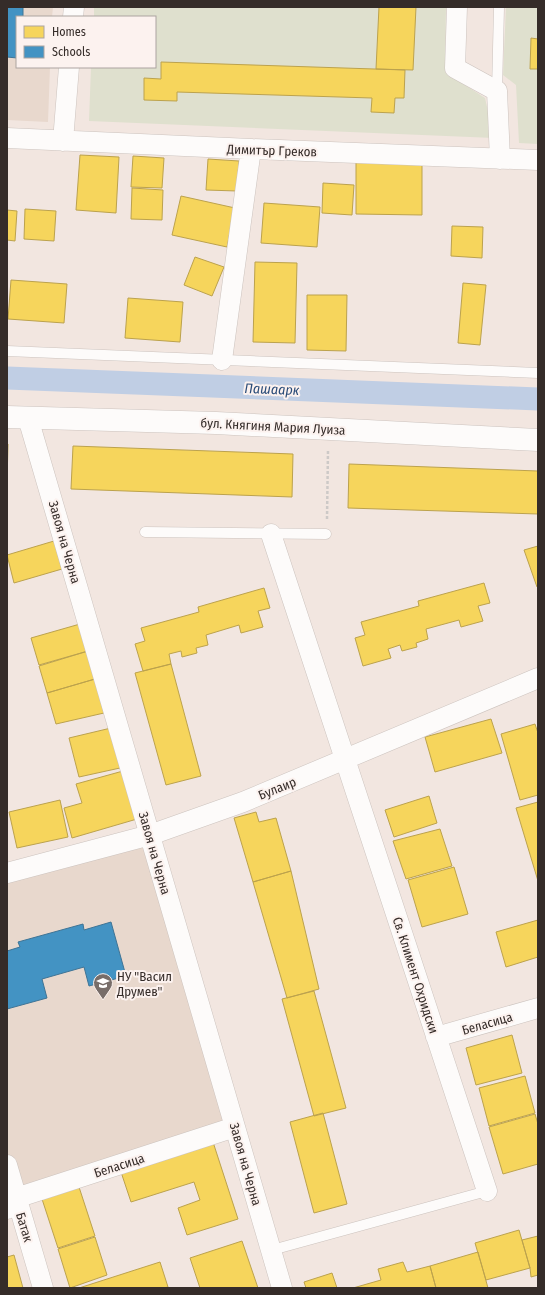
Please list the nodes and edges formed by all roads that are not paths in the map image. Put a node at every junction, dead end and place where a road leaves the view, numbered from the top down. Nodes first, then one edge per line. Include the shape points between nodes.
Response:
1 (456, 7) edge
2 (499, 7) edge
3 (69, 68) edge
4 (497, 91) junction
5 (7, 138) edge
6 (63, 140) junction
7 (251, 149) junction
8 (500, 159) junction
9 (538, 160) edge
10 (7, 351) edge
11 (222, 360) junction
12 (538, 373) edge
13 (7, 417) edge
14 (28, 418) junction
15 (538, 440) edge
16 (145, 532) dead end
17 (271, 534) junction
18 (326, 534) road end
19 (538, 678) edge
20 (345, 759) junction
21 (150, 834) junction
22 (7, 872) edge
23 (538, 1008) edge
24 (436, 1037) junction
25 (235, 1127) junction
26 (7, 1165) edge
27 (486, 1191) joint
28 (10, 1200) edge
29 (272, 1250) junction
30 (43, 1288) edge
31 (282, 1288) edge

1 - 4 street via 455,68
2 - 4 lane
3 - 6 street
4 - 8 street
5 - 6 street, Димитър Греков
6 - 7 street, Димитър Греков
7 - 8 street, Димитър Греков
7 - 11 street
8 - 9 street, Димитър Греков
10 - 11 lane
11 - 12 lane
13 - 14 street, бул. Княгиня Мария Луиза
14 - 15 street, бул. Княгиня Мария Луиза via 216,423
14 - 21 street, Завоя на Черна
16 - 17 lane
17 - 18 lane
17 - 20 street, Св. Климент Охридски
19 - 20 street, Булаир
20 - 21 street, Булаир via 243,802
20 - 24 street, Св. Климент Охридски
21 - 22 street, Булаир
21 - 25 street, Завоя на Черна
23 - 24 street, Беласица
24 - 27 street, Св. Климент Охридски
25 - 28 street, Беласица
25 - 29 street, Завоя на Черна
26 - 28 street, Батак
27 - 29 lane
28 - 30 street, Батак
29 - 31 street, Завоя на Черна

